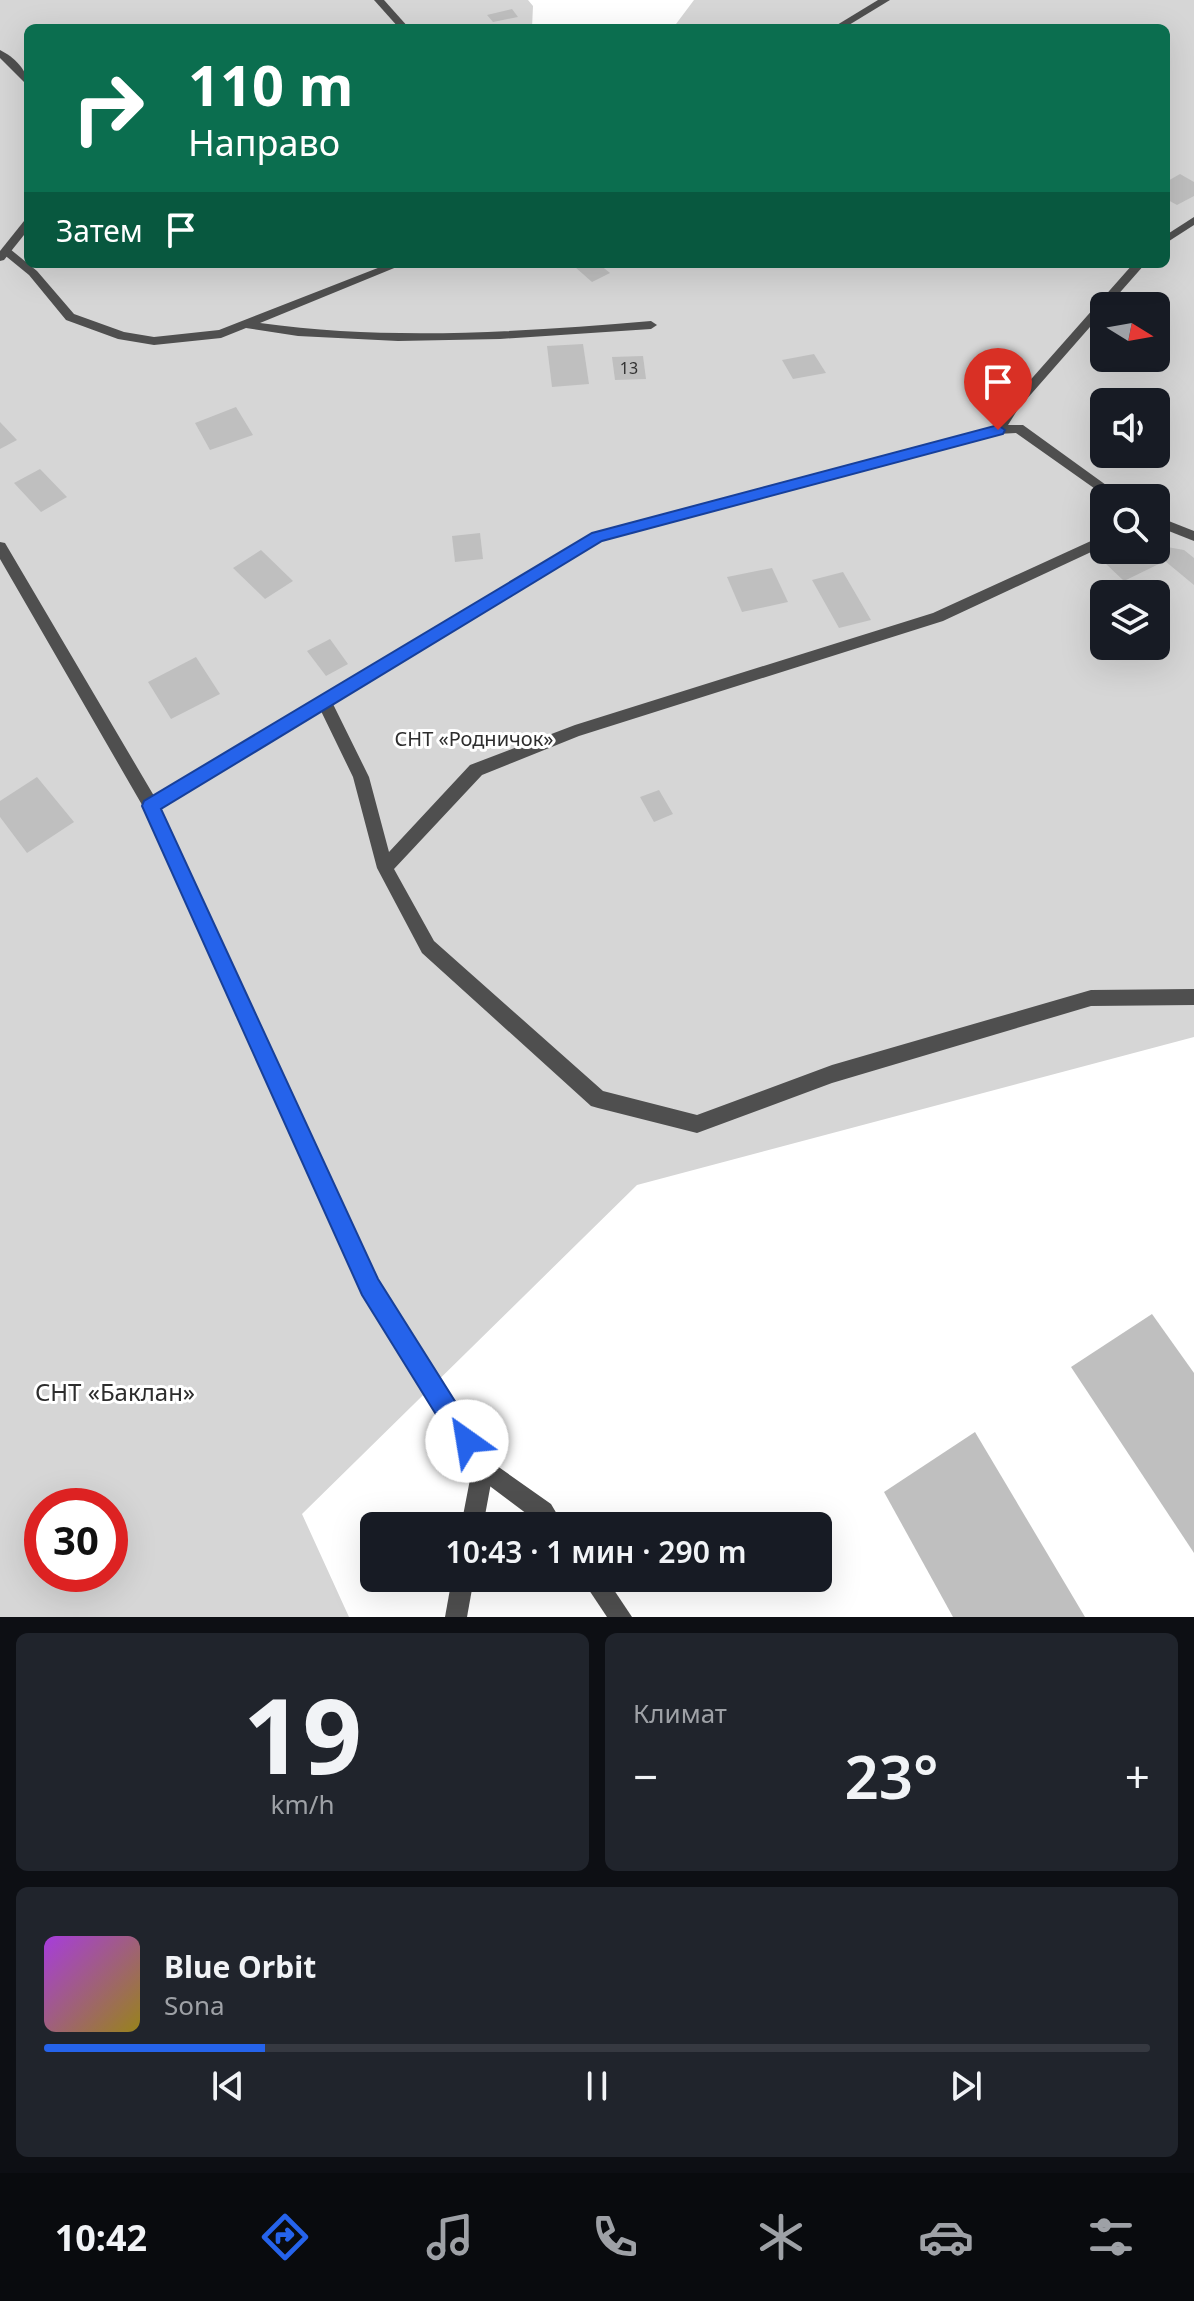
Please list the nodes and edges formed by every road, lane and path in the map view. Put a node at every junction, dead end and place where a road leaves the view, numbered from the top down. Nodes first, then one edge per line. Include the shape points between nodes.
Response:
1 (379, 0) edge
2 (885, 0) edge
3 (400, 24) edge
4 (844, 24) edge
5 (0, 53) edge
6 (24, 78) edge
7 (1194, 220) edge
8 (24, 228) edge
9 (1170, 237) edge
10 (3, 254) edge
11 (24, 267) edge
12 (25, 268) edge
13 (388, 268) edge
14 (1135, 268) edge
15 (246, 325) junction
16 (651, 325) dead end
17 (998, 430) junction
18 (1097, 484) edge
19 (1170, 527) edge
20 (1194, 536) edge
21 (1090, 546) edge
22 (0, 547) edge
23 (324, 702) junction
24 (151, 806) junction
25 (385, 868) junction
26 (1194, 997) edge
27 (483, 1467) junction
28 (475, 1512) edge
29 (543, 1512) edge
30 (460, 1592) edge
31 (602, 1592) edge
32 (456, 1617) edge
33 (621, 1617) edge

1 - 3 street
2 - 4 street
5 - 6 street
7 - 9 street
8 - 10 street
10 - 11 street
12 - 15 street via 70,317 122,336 154,341 221,334
13 - 15 street
14 - 17 street
15 - 16 street via 299,334 507,337
17 - 18 street via 1018,428
17 - 23 street via 598,537
19 - 20 street
21 - 25 street via 938,617 575,731 476,770
22 - 24 street
23 - 24 street
23 - 25 street via 361,777
24 - 27 street via 370,1287
25 - 26 street via 428,947 598,1099 697,1124 832,1074 1091,998
27 - 28 street
27 - 29 street
30 - 32 street
31 - 33 street

